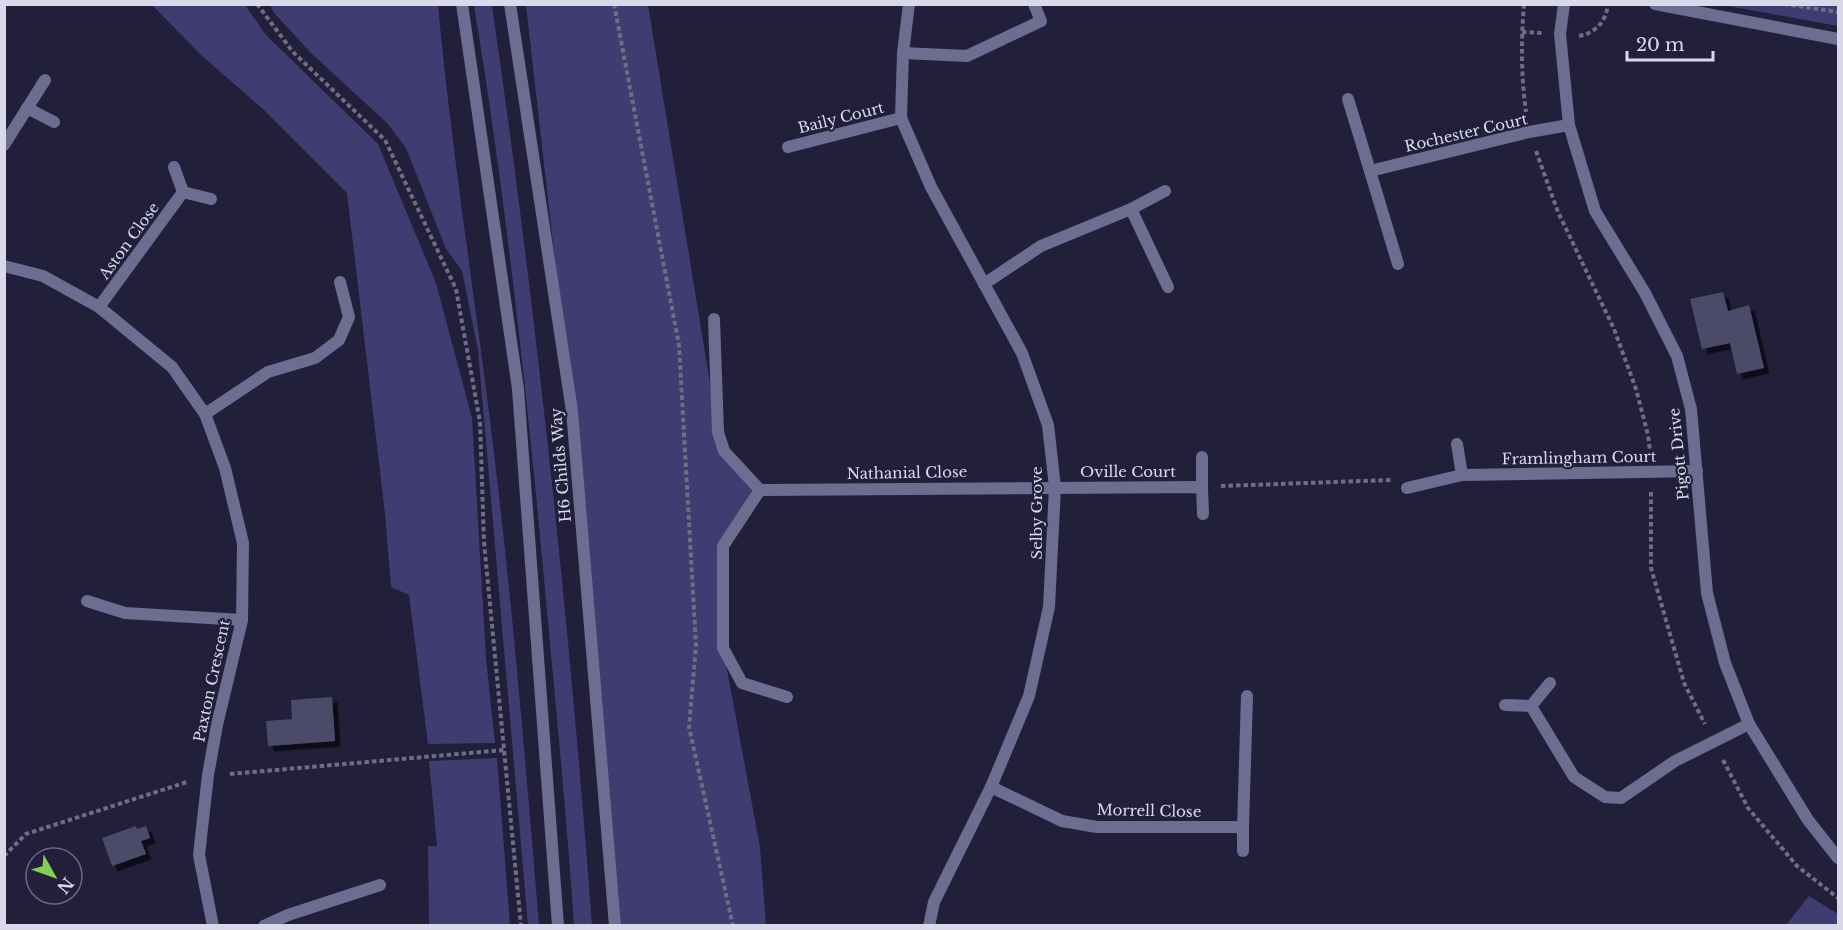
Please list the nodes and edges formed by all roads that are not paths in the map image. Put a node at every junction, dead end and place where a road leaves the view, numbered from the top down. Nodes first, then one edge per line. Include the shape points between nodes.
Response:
1 (462, 4) edge
2 (510, 4) edge
3 (909, 4) edge
4 (1034, 4) edge
5 (1563, 4) edge
6 (1655, 4) edge
7 (1839, 39) edge
8 (903, 53) junction
9 (45, 80) dead end
10 (1348, 99) dead end
11 (27, 108) junction
12 (901, 118) junction
13 (54, 122) dead end
14 (1569, 126) junction
15 (4, 145) edge
16 (788, 147) dead end
17 (174, 167) dead end
18 (1370, 171) junction
19 (1165, 191) dead end
20 (183, 192) junction
21 (211, 199) dead end
22 (1131, 209) junction
23 (1398, 264) dead end
24 (4, 266) edge
25 (340, 282) dead end
26 (984, 284) junction
27 (1168, 287) dead end
28 (99, 307) junction
29 (714, 319) dead end
30 (205, 414) junction
31 (1457, 444) dead end
32 (1202, 457) dead end
33 (1697, 471) junction
34 (1462, 475) junction
35 (1055, 487) junction
36 (1202, 487) junction
37 (1407, 488) road end
38 (760, 490) junction
39 (1203, 514) dead end
40 (87, 602) dead end
41 (242, 620) junction
42 (1550, 683) dead end
43 (1247, 696) dead end
44 (787, 697) dead end
45 (1505, 705) dead end
46 (1531, 706) junction
47 (1749, 724) junction
48 (991, 787) junction
49 (1243, 827) junction
50 (1243, 852) dead end
51 (1839, 858) edge
52 (380, 885) dead end
53 (213, 926) edge
54 (264, 926) edge
55 (558, 926) edge
56 (615, 926) edge
57 (929, 926) edge

1 - 55 street via 518,389
2 - 56 street, H6 Childs Way via 572,411
3 - 8 street, Selby Grove
4 - 8 street via 1041,21 968,56
5 - 14 street, Pigott Drive via 1560,34
6 - 7 street
8 - 12 street, Selby Grove
9 - 11 street
10 - 18 street
11 - 13 street
11 - 15 street
12 - 16 street, Baily Court
12 - 26 street, Selby Grove via 931,187
14 - 18 street, Rochester Court
14 - 33 street, Pigott Drive via 1595,211 1645,293 1677,356 1691,408
17 - 20 street
18 - 23 street
19 - 22 street
20 - 21 street
20 - 28 street, Aston Close
22 - 26 street via 1041,246
22 - 27 street
24 - 28 street, Paxton Crescent via 43,276
25 - 30 street via 349,317 339,340 315,358 268,372
26 - 35 street, Selby Grove via 1022,353 1048,425
28 - 30 street, Paxton Crescent via 172,367
29 - 38 street via 718,432 724,451
30 - 41 street, Paxton Crescent via 225,468 243,543
31 - 34 street
32 - 36 street
33 - 34 street, Framlingham Court
33 - 47 street, Pigott Drive via 1707,593 1725,663
34 - 37 street, Framlingham Court
35 - 36 street, Oville Court
35 - 38 street, Nathanial Close
35 - 48 street, Selby Grove via 1049,607 1029,696
36 - 39 street
38 - 44 street via 723,546 723,648 742,683
40 - 41 street via 124,613
41 - 53 street, Paxton Crescent via 217,725 199,855
42 - 46 street
43 - 49 street
45 - 46 street
46 - 47 street via 1574,777 1605,797 1622,798 1675,761
47 - 51 street, Pigott Drive via 1808,820
48 - 49 street, Morrell Close via 1062,821 1097,827
48 - 57 street, Selby Grove via 934,902
49 - 50 street
52 - 54 street

